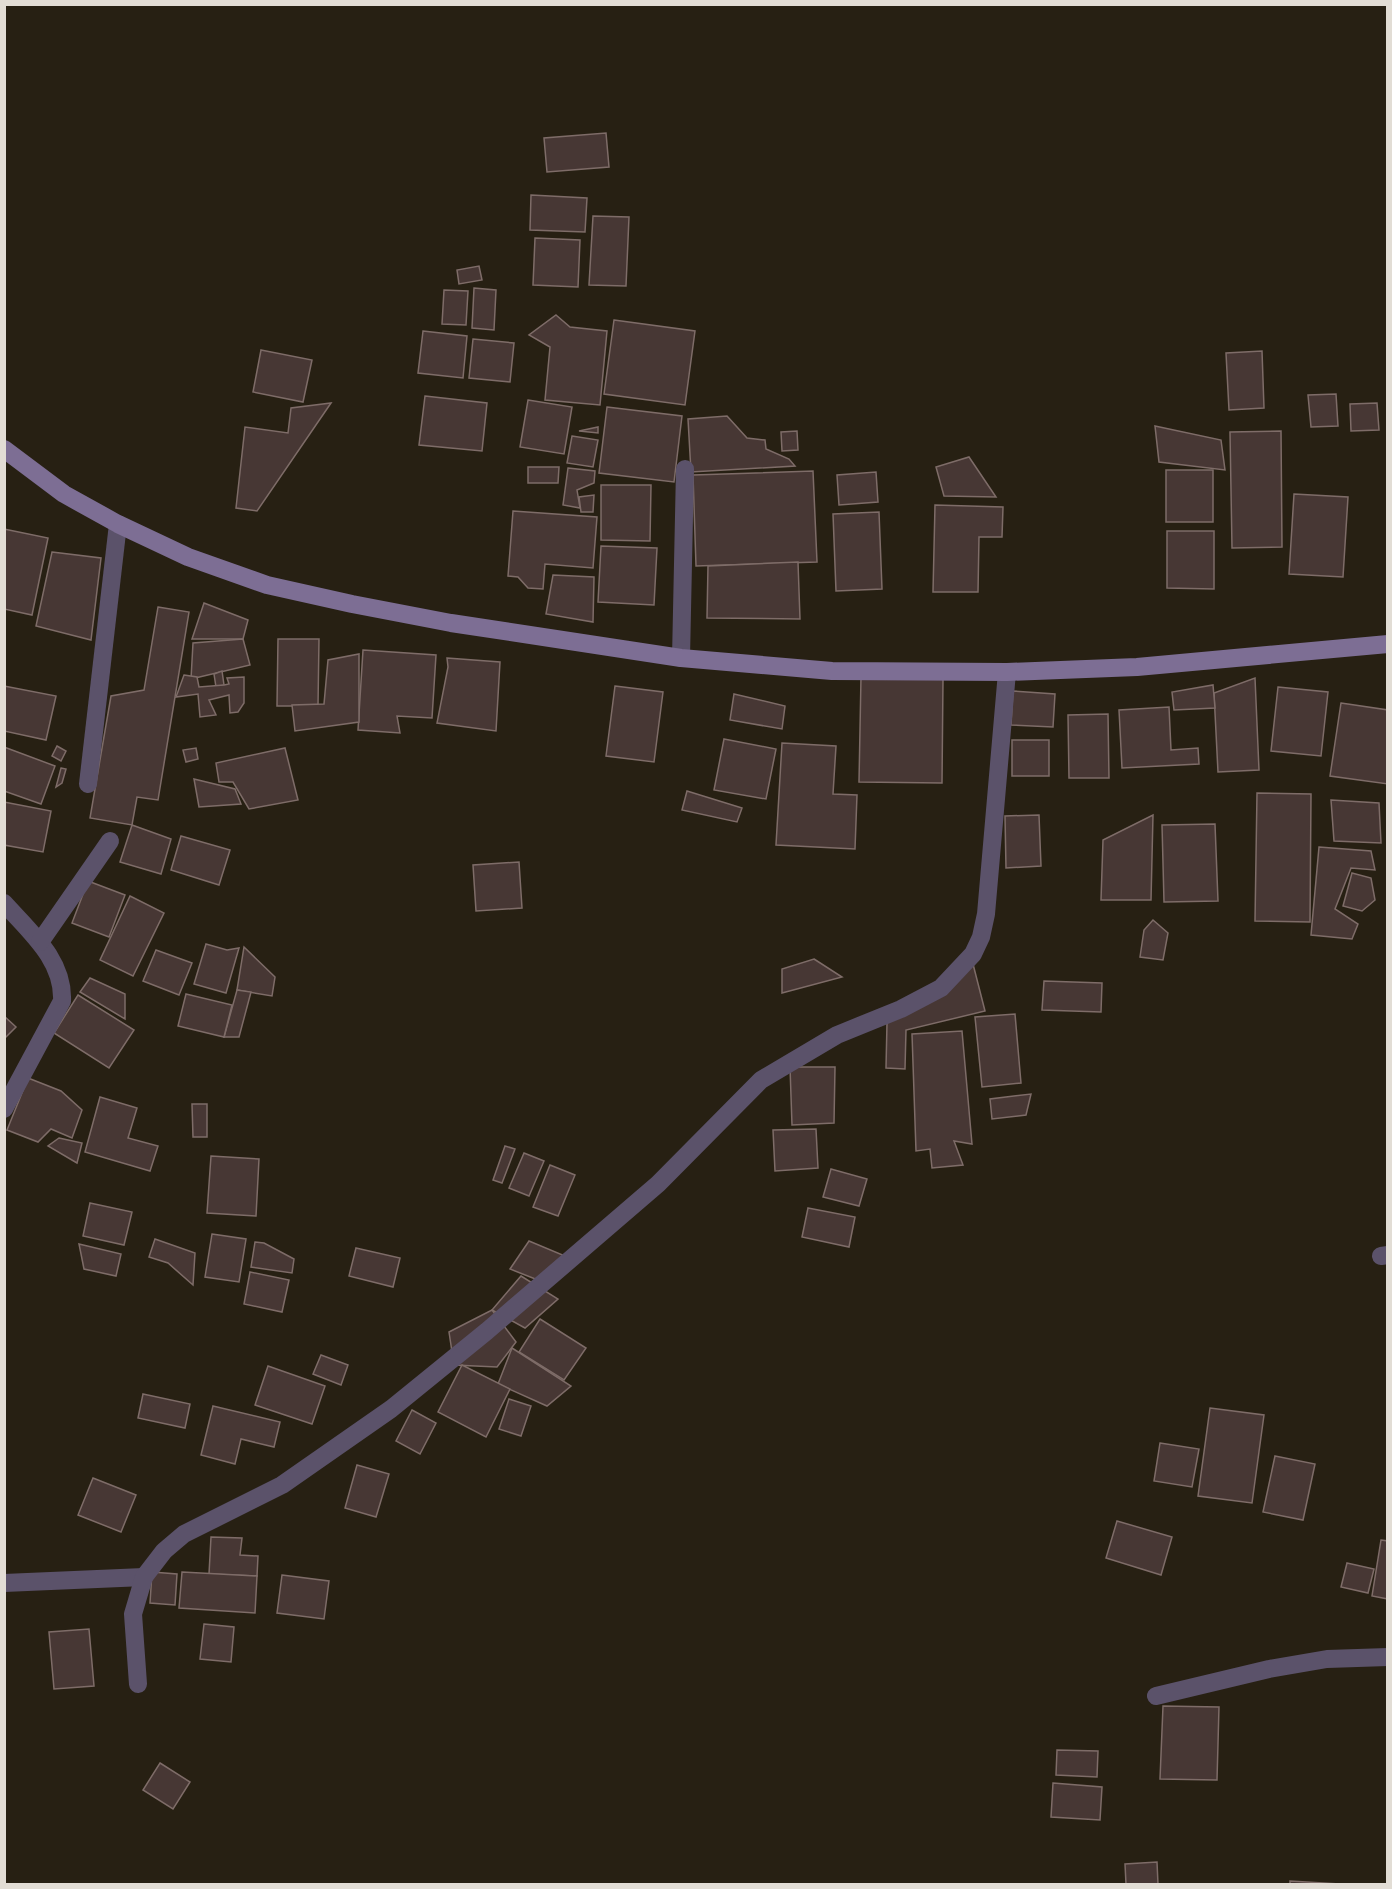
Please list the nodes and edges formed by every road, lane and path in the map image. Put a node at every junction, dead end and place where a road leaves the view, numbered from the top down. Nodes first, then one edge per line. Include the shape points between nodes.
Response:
1 (4, 448) edge
2 (685, 469) dead end
3 (117, 524) junction
4 (1388, 644) edge
5 (681, 658) junction
6 (1007, 672) junction
7 (88, 784) dead end
8 (110, 841) dead end
9 (4, 903) edge
10 (40, 942) junction
11 (4, 1109) edge
12 (144, 1577) junction
13 (4, 1583) edge
14 (1388, 1657) edge
15 (138, 1684) dead end
16 (1156, 1696) dead end

1 - 3 street via 64,494
2 - 5 street
3 - 5 street via 188,558 267,585 451,623
3 - 7 street
4 - 6 street via 1137,667
5 - 6 street via 832,670
6 - 12 street via 986,914 973,954 957,972 941,988 837,1035 761,1080 658,1184 409,1395 282,1485 184,1534 164,1551
8 - 10 street
9 - 10 street
10 - 11 street via 59,971 62,1001
12 - 13 street
12 - 15 street via 133,1614
14 - 16 street via 1316,1660

